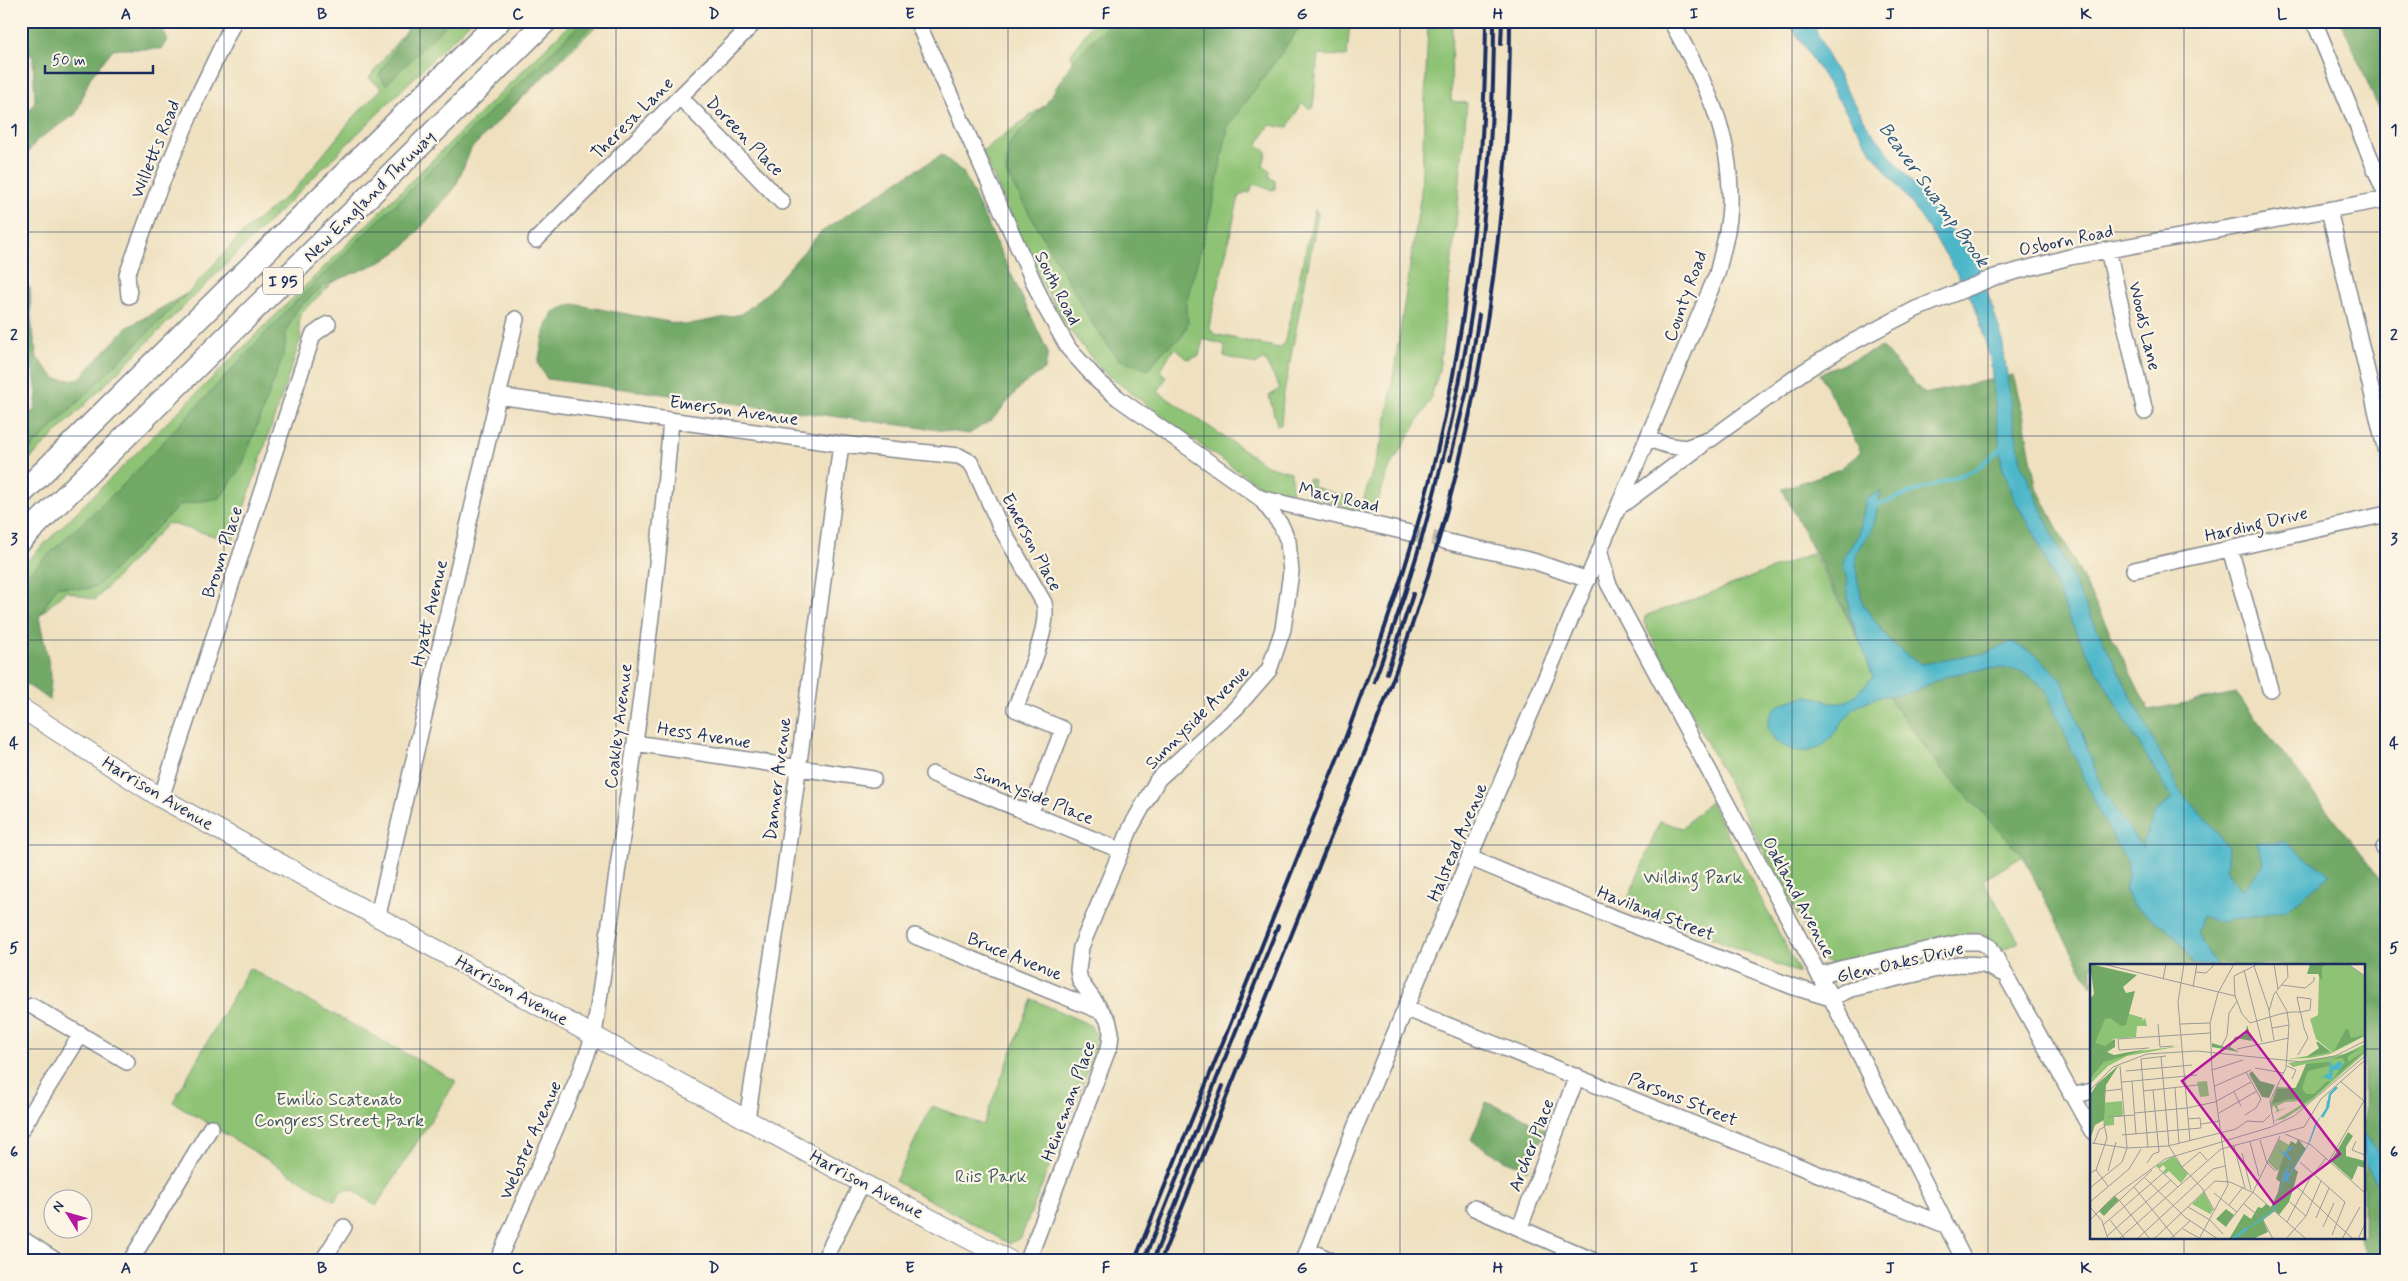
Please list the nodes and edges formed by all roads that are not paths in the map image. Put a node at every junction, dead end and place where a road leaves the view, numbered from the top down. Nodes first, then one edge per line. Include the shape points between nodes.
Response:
1 (234, 21) edge
2 (499, 21) edge
3 (546, 21) edge
4 (756, 21) edge
5 (917, 21) edge
6 (2314, 21) edge
7 (1672, 22) edge
8 (680, 97) junction
9 (2387, 198) edge
10 (782, 202) dead end
11 (2329, 210) junction
12 (536, 240) dead end
13 (2108, 250) junction
14 (129, 296) dead end
15 (516, 319) dead end
16 (328, 324) dead end
17 (498, 396) junction
18 (2145, 412) dead end
19 (671, 420) junction
20 (1648, 439) junction
21 (1711, 439) junction
22 (841, 444) junction
23 (2387, 456) edge
24 (966, 459) joint
25 (21, 494) edge
26 (1260, 498) junction
27 (1618, 508) junction
28 (2387, 514) edge
29 (1410, 533) tunnel mouth
30 (21, 540) edge
31 (1444, 540) tunnel mouth
32 (2230, 549) junction
33 (1600, 553) junction
34 (2134, 570) dead end
35 (1588, 580) junction
36 (2270, 689) dead end
37 (21, 708) edge
38 (635, 743) junction
39 (796, 769) junction
40 (933, 774) dead end
41 (873, 779) dead end
42 (161, 798) junction
43 (1030, 814) junction
44 (1120, 850) junction
45 (1470, 858) junction
46 (378, 915) junction
47 (915, 936) dead end
48 (2006, 975) junction
49 (1819, 976) junction
50 (1831, 998) junction
51 (32, 1006) dead end
52 (1407, 1009) junction
53 (1102, 1011) junction
54 (81, 1034) junction
55 (594, 1035) junction
56 (127, 1062) dead end
57 (1577, 1076) junction
58 (2090, 1092) edge
59 (2072, 1096) junction
60 (747, 1119) junction
61 (211, 1128) dead end
62 (2090, 1128) edge
63 (21, 1130) edge
64 (862, 1183) junction
65 (1474, 1208) dead end
66 (1945, 1225) junction
67 (344, 1227) dead end
68 (1520, 1227) junction
69 (21, 1238) edge
70 (1306, 1255) edge
71 (55, 1260) edge
72 (131, 1260) edge
73 (324, 1260) edge
74 (498, 1260) edge
75 (824, 1260) edge
76 (1009, 1260) edge
77 (1028, 1260) edge
78 (1330, 1260) edge
79 (1592, 1260) edge
80 (1964, 1260) edge

1 - 14 street, Willetts Road via 156,196 127,275
2 - 25 highway, New England Thruway / I 95
3 - 30 highway, New England Thruway / I 95
4 - 8 street, Theresa Lane
5 - 26 street, South Road via 1030,277 1069,349 1118,398
6 - 9 street
7 - 20 street, County Road via 1707,89 1721,124 1730,197 1727,231 1717,274
8 - 10 street, Doreen Place
8 - 12 street, Theresa Lane
9 - 11 street, Osborn Road
11 - 13 street, Osborn Road
11 - 23 street
13 - 18 street, Woods Lane
13 - 21 street, Osborn Road via 2048,261 1959,290 1845,346 1802,372
15 - 17 street, Hyatt Avenue
16 - 42 street, Brown Place via 313,335
17 - 19 street, Emerson Avenue
17 - 46 street, Hyatt Avenue
19 - 22 street, Emerson Avenue
19 - 38 street, Coakley Avenue
20 - 21 street, Osborn Road via 1666,446 1685,448
20 - 27 street, Halstead Avenue
21 - 27 street
22 - 24 street, Emerson Avenue
22 - 39 street, Danner Avenue
24 - 43 street, Emerson Place via 974,468 1000,526 1046,611 1034,659 1015,709 1063,729
26 - 29 street, Macy Road
26 - 44 street, Sunnyside Avenue via 1281,525 1290,555 1287,608 1269,670 1236,708 1158,779
27 - 33 street, Halstead Avenue
28 - 32 street, Harding Drive
31 - 35 street via 1533,561
32 - 34 street, Harding Drive
32 - 36 street
33 - 35 street, Halstead Avenue
33 - 49 street, Oakland Avenue via 1608,582
35 - 45 street, Halstead Avenue
37 - 42 main road, Harrison Avenue
38 - 39 street, Hess Avenue
38 - 55 street, Coakley Avenue
39 - 41 street, Hess Avenue
39 - 60 street, Danner Avenue
40 - 43 street, Sunnyside Place
42 - 46 main road, Harrison Avenue
43 - 44 street, Sunnyside Place
44 - 53 street, Sunnyside Avenue via 1079,959 1080,980
45 - 50 street, Haviland Street via 1794,987
45 - 52 street, Halstead Avenue
46 - 55 main road, Harrison Avenue
47 - 53 street, Bruce Avenue
48 - 49 street, Glen Oaks Drive via 1990,948 1980,942 1971,942
48 - 50 street, Glen Oaks Drive via 1984,965 1959,964 1851,990
48 - 59 street
49 - 50 street, Oakland Avenue
50 - 66 street, Oakland Avenue
51 - 54 street
52 - 57 street, Parsons Street
52 - 70 street, Halstead Avenue via 1356,1125
53 - 77 street, Heineman Place via 1111,1032 1108,1051
54 - 56 street
54 - 63 street
55 - 60 main road, Harrison Avenue
55 - 74 street, Webster Avenue
57 - 66 street, Parsons Street
57 - 68 street, Archer Place
58 - 59 street
59 - 62 street
60 - 64 main road, Harrison Avenue
61 - 72 street
64 - 75 street
64 - 76 main road, Harrison Avenue
65 - 68 street
66 - 80 street, Oakland Avenue
67 - 73 street
68 - 79 street
69 - 71 street
70 - 78 street

